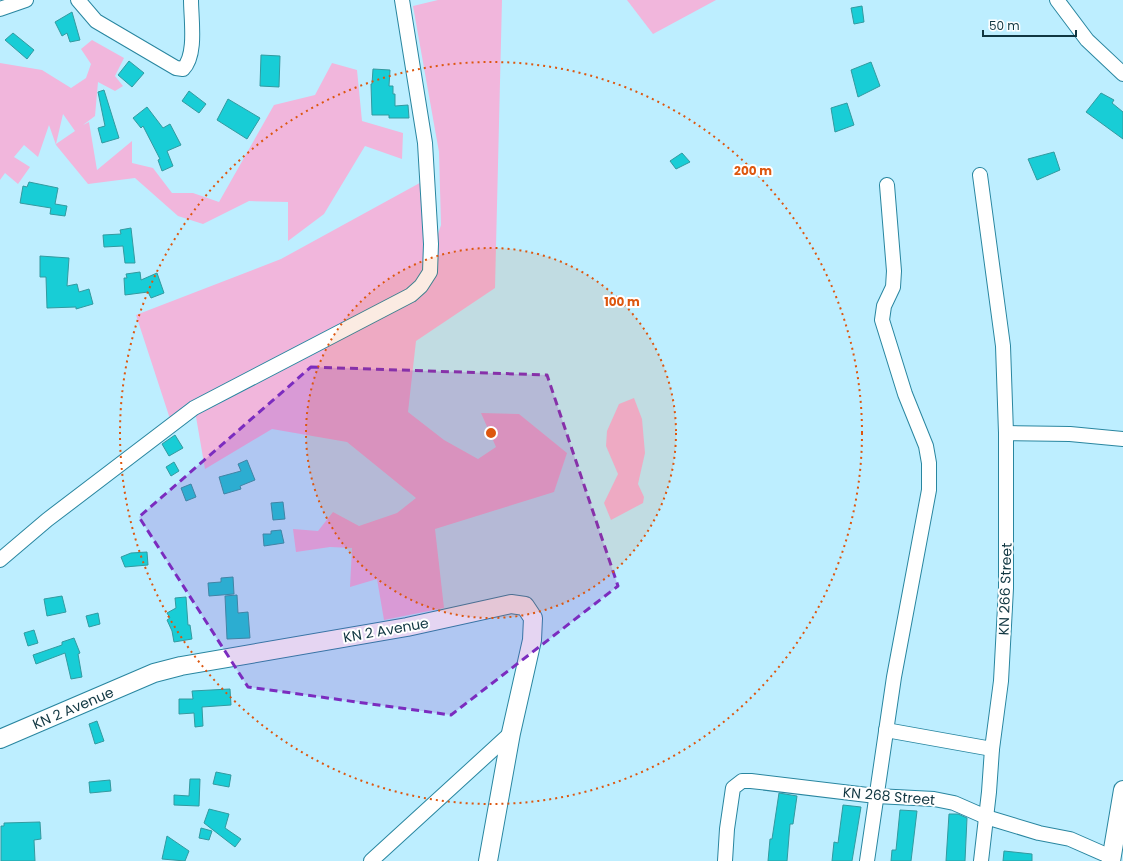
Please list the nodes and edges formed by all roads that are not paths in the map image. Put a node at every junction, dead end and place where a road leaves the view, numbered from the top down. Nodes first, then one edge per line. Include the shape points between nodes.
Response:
1 (26, 0) edge
2 (78, 0) edge
3 (191, 0) edge
4 (402, 0) edge
5 (1057, 0) edge
6 (0, 9) edge
7 (1123, 74) edge
8 (980, 175) dead end
9 (887, 185) dead end
10 (1006, 433) junction
11 (1123, 439) edge
12 (0, 560) edge
13 (886, 730) junction
14 (511, 734) junction
15 (0, 739) edge
16 (992, 750) junction
17 (1123, 790) edge
18 (876, 796) junction
19 (986, 817) junction
20 (1111, 859) edge
21 (371, 861) edge
22 (488, 861) edge
23 (725, 861) edge
24 (867, 861) edge
25 (982, 861) edge

1 - 6 street
2 - 3 street via 96,22 176,68 184,69 192,54
4 - 12 street via 425,143 431,244 430,272 421,286 411,295 194,408 47,520
5 - 7 street via 1087,40
8 - 10 street, KN 266 Street via 1003,346
9 - 13 street via 894,271 893,287 884,306 882,320 905,394 926,446 929,490
10 - 11 street via 1070,434
10 - 16 street, KN 266 Street via 1006,588 1001,681
13 - 16 street
13 - 18 street
14 - 15 main road, KN 2 Avenue via 532,640 533,618 525,606 512,604 407,627 181,666 154,673
14 - 21 street
14 - 22 main road, KN 2 Avenue
16 - 19 street, KN 266 Street
17 - 20 main road
18 - 19 street, KN 268 Street via 934,799 954,803
18 - 23 street, KN 268 Street via 742,781 733,788 726,829
18 - 24 street
19 - 20 street, KN 268 Street via 1039,833 1070,839
19 - 25 street, KN 266 Street

